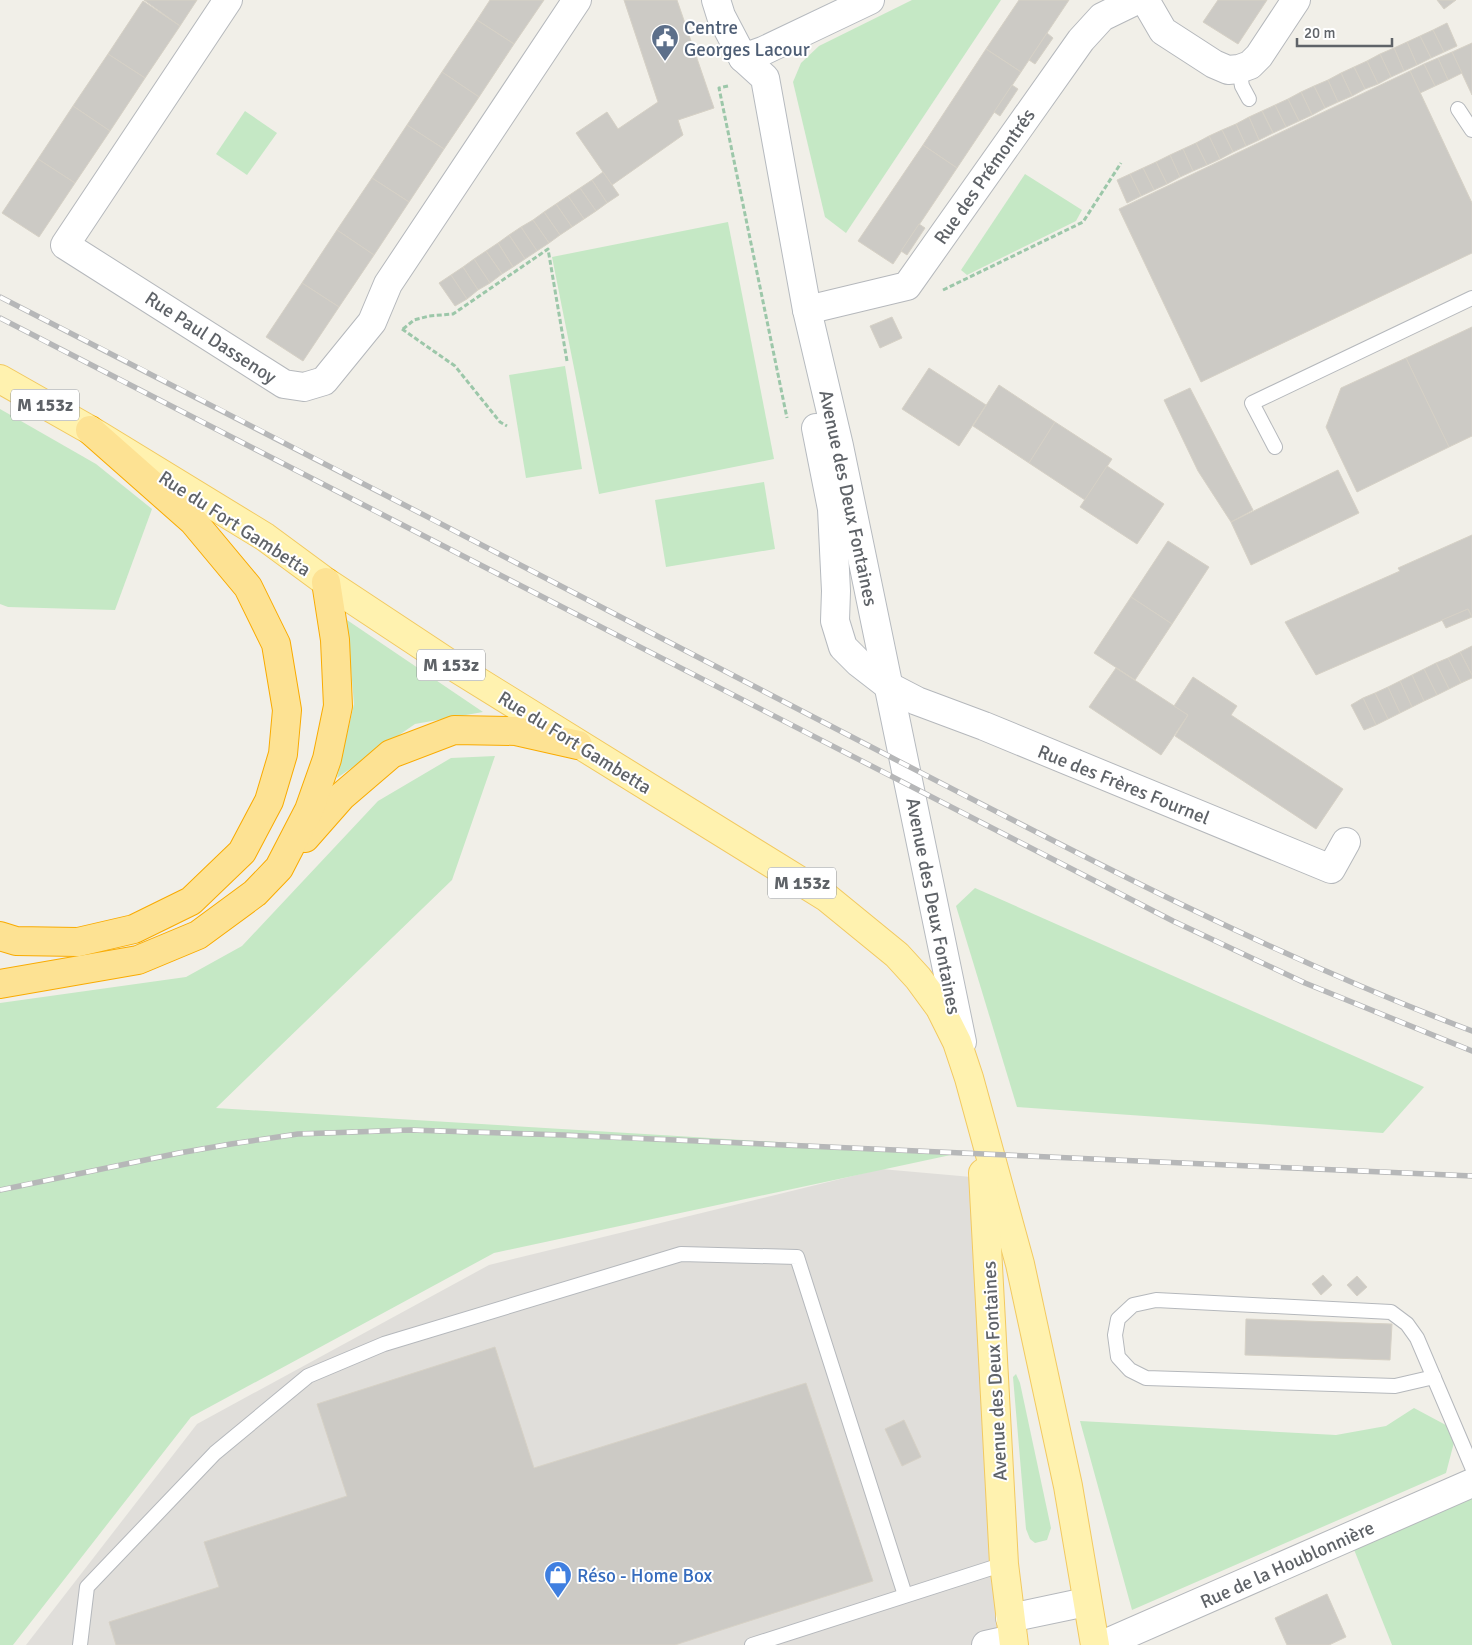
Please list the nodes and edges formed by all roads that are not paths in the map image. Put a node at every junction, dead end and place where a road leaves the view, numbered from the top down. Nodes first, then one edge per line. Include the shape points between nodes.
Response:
1 (228, 0) edge
2 (577, 0) edge
3 (716, 0) edge
4 (870, 0) edge
5 (1137, 0) edge
6 (1145, 0) edge
7 (1296, 0) edge
8 (743, 58) junction
9 (1239, 70) junction
10 (1249, 99) dead end
11 (1458, 109) dead end
12 (1472, 130) edge
13 (1472, 298) edge
14 (807, 310) junction
15 (0, 379) edge
16 (90, 430) junction
17 (1275, 448) dead end
18 (326, 582) junction
19 (890, 687) junction
20 (578, 745) junction
21 (1346, 842) dead end
22 (279, 868) junction
23 (0, 936) edge
24 (0, 984) edge
25 (969, 1078) junction
26 (981, 1124) junction
27 (1434, 1377) junction
28 (1472, 1467) edge
29 (1472, 1483) edge
30 (1004, 1564) junction
31 (905, 1595) junction
32 (1086, 1602) junction
33 (1012, 1634) edge
34 (80, 1645) edge
35 (752, 1645) edge
36 (986, 1645) edge
37 (1094, 1645) edge
38 (1102, 1645) edge

1 - 2 street, Rue Paul Dassenoy via 65,245 284,384 304,387 324,381 372,322 388,284
3 - 8 street
4 - 8 street
5 - 14 street, Rue des Prémontrés via 1102,17 1080,40 906,286
6 - 9 street via 1163,31 1214,64 1228,70
7 - 9 street via 1259,56
8 - 14 street, Avenue des Deux Fontaines via 765,78
9 - 10 lane
11 - 12 lane
13 - 17 lane via 1252,403
14 - 19 street, Avenue des Deux Fontaines
14 - 19 street, Avenue des Deux Fontaines via 796,332 832,509 835,620 843,647
15 - 16 main road, Rue du Fort Gambetta / M 153z
16 - 18 main road, Rue du Fort Gambetta / M 153z via 265,537
16 - 23 highway via 193,520 248,586 276,644 287,710 283,754 269,801 242,852 191,901 134,929 78,942 16,941
18 - 20 main road, Rue du Fort Gambetta / M 153z
18 - 22 highway via 335,640 338,706 327,759 309,810
19 - 21 street, Rue des Frères Fournel via 917,701 1331,869
19 - 25 street, Avenue des Deux Fontaines
20 - 22 highway via 516,731 454,730 391,754 342,796
20 - 25 main road, Rue du Fort Gambetta / M 153z via 826,898 897,955 940,1008 957,1042
22 - 24 highway via 255,893 198,935 138,960
25 - 26 main road, Avenue des Deux Fontaines
26 - 30 main road, Avenue des Deux Fontaines
26 - 32 main road, Avenue des Deux Fontaines via 1020,1264 1068,1486
27 - 27 lane via 1417,1338 1407,1324 1391,1312 1156,1300 1133,1306 1118,1319 1115,1335 1118,1356 1130,1370 1146,1378 1395,1386
27 - 28 lane
29 - 38 street, Rue de la Houblonnière
30 - 31 lane
30 - 33 main road, Avenue des Deux Fontaines
31 - 34 lane via 797,1257 681,1254 384,1344 308,1376 215,1453 87,1587
31 - 35 lane
32 - 33 street
32 - 37 main road, Avenue des Deux Fontaines
33 - 36 street

